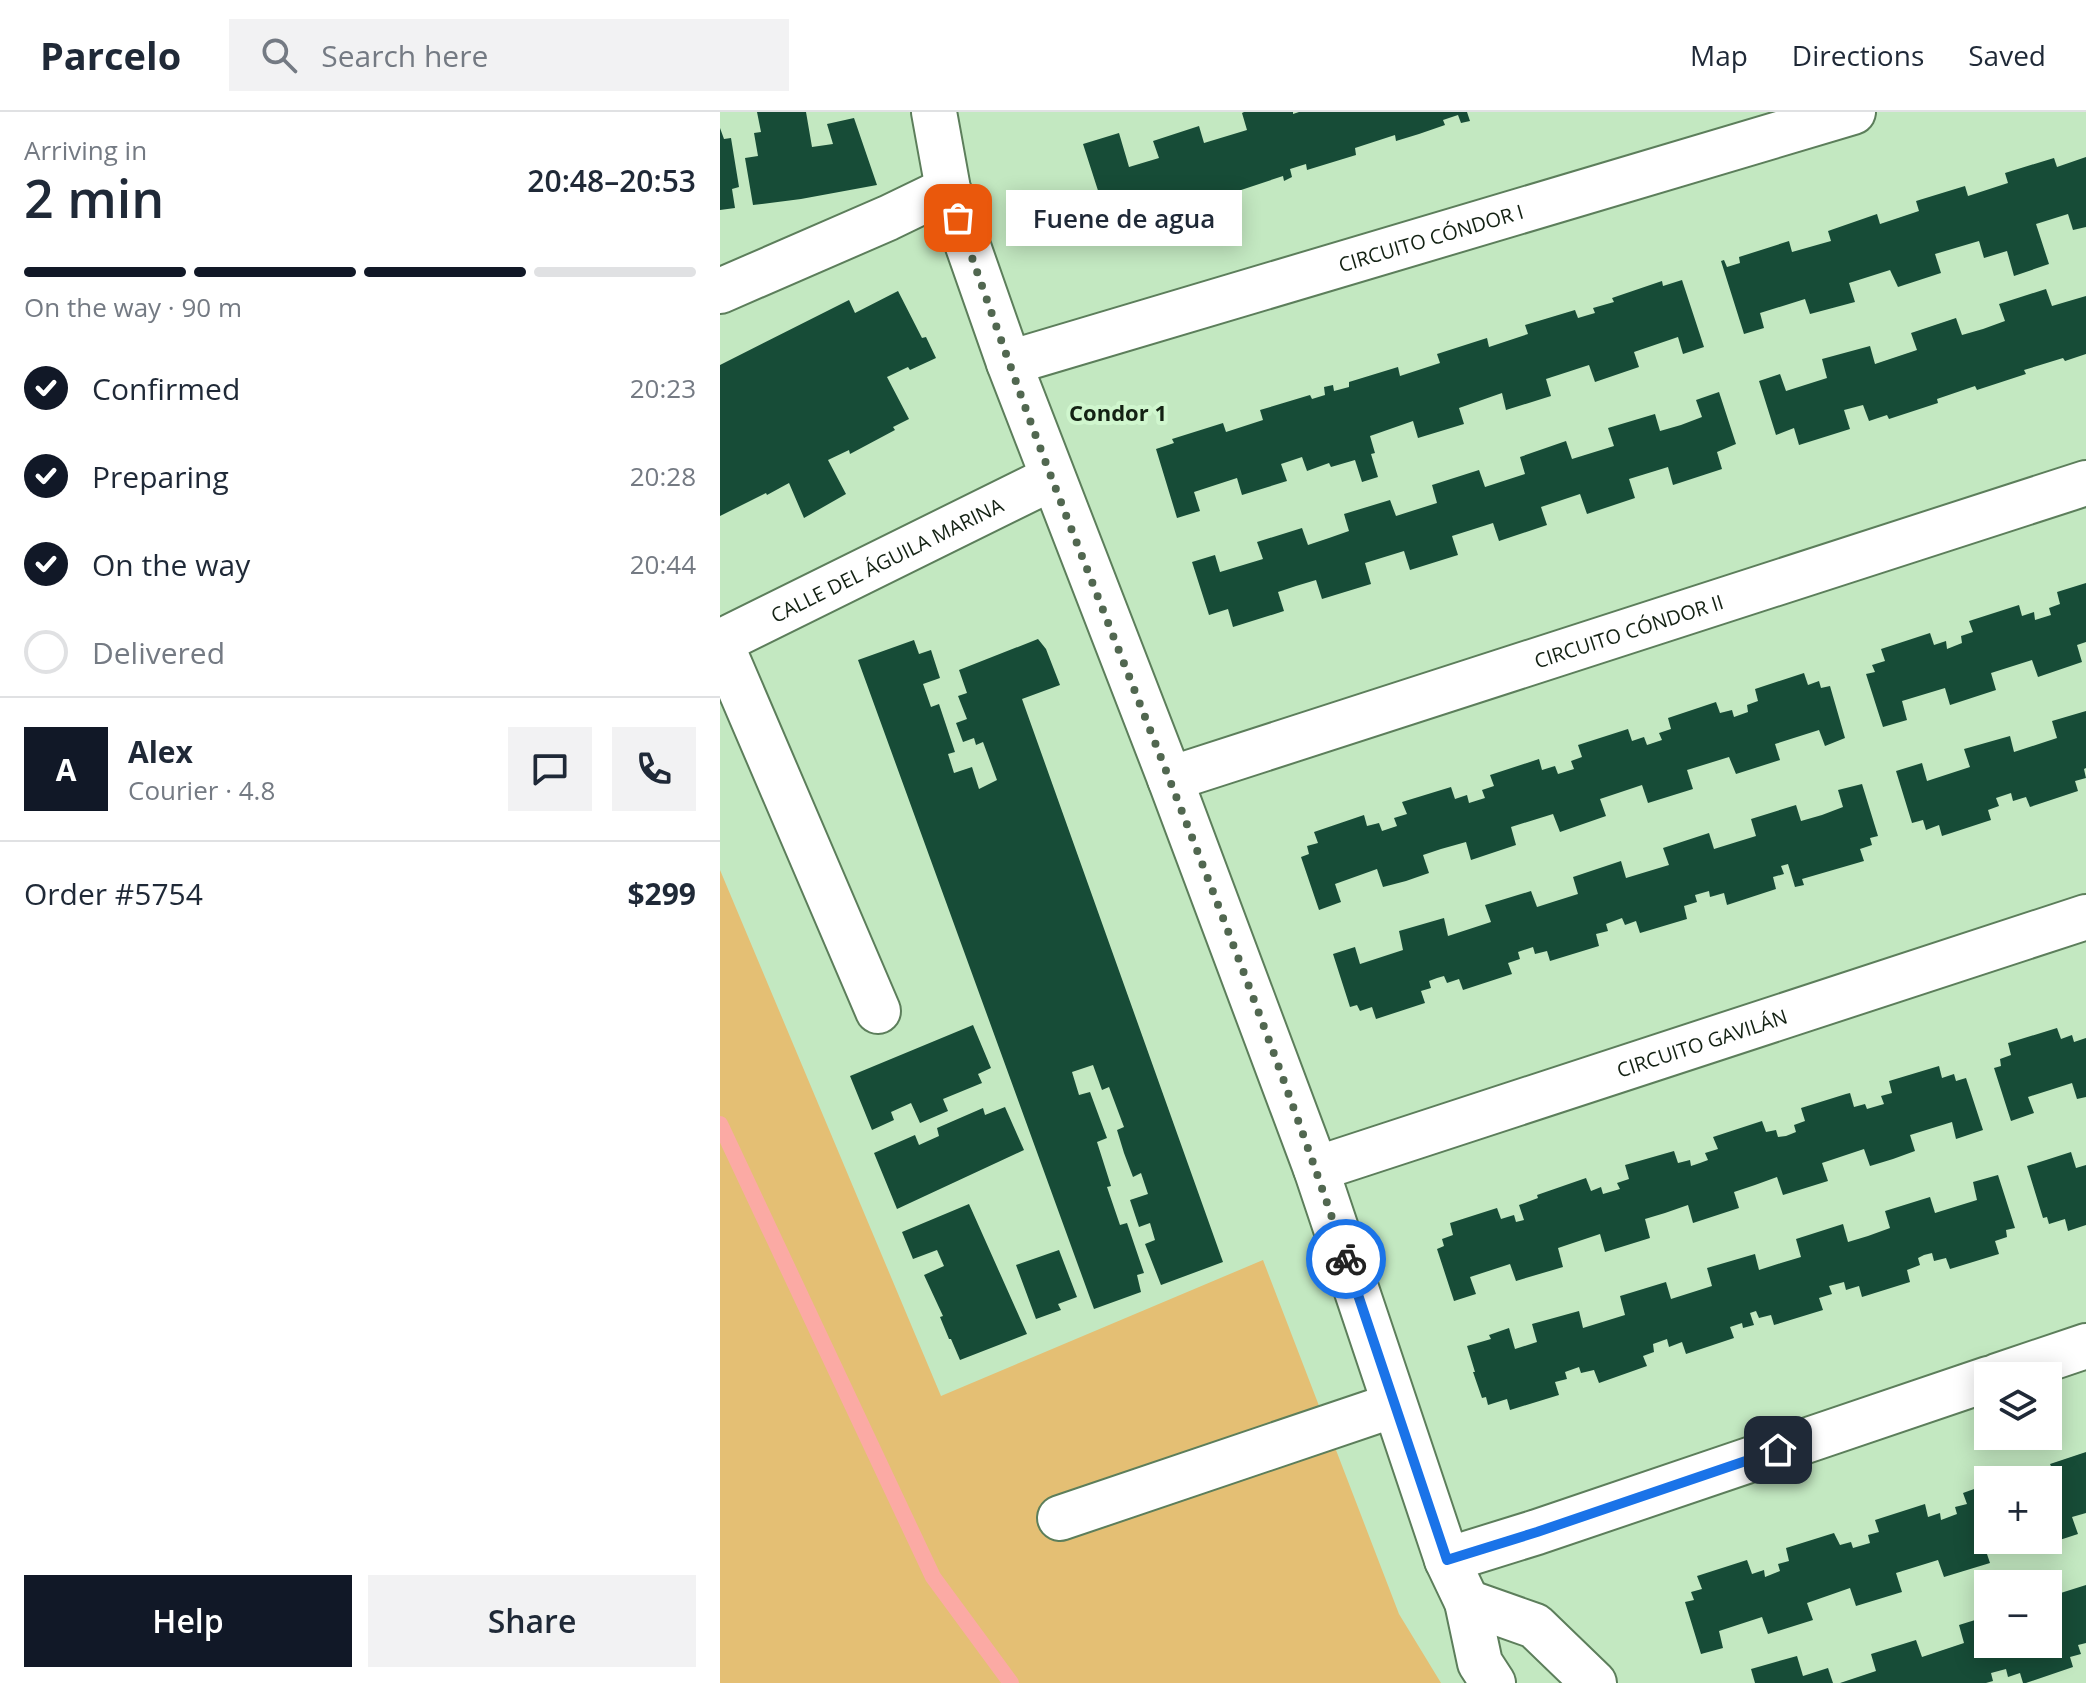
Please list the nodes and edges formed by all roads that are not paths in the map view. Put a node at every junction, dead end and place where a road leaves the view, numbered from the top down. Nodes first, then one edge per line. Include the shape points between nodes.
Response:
1 (934, 112) edge
2 (1853, 112) edge
3 (948, 189) junction
4 (720, 291) edge
5 (1009, 363) junction
6 (1052, 478) junction
7 (2086, 483) edge
8 (720, 642) edge
9 (1170, 779) junction
10 (2086, 917) edge
11 (878, 1011) dead end
12 (1316, 1169) junction
13 (2086, 1346) edge
14 (2039, 1362) edge
15 (1974, 1384) edge
16 (1394, 1405) junction
17 (1060, 1518) dead end
18 (1447, 1560) junction
19 (1467, 1602) junction
20 (1493, 1683) edge
21 (1594, 1683) edge

1 - 3 street
2 - 5 street, CIRCUITO CÓNDOR I
3 - 4 street
3 - 5 street
5 - 6 street
6 - 8 street, CALLE DEL ÁGUILA MARINA
6 - 9 street
7 - 9 street, CIRCUITO CÓNDOR II
8 - 11 street
9 - 12 street
10 - 12 street, CIRCUITO GAVILÁN
12 - 16 street
13 - 14 street
15 - 18 street
16 - 17 street
16 - 18 street
18 - 19 street
19 - 20 street via 1480,1663
19 - 21 street via 1535,1626

